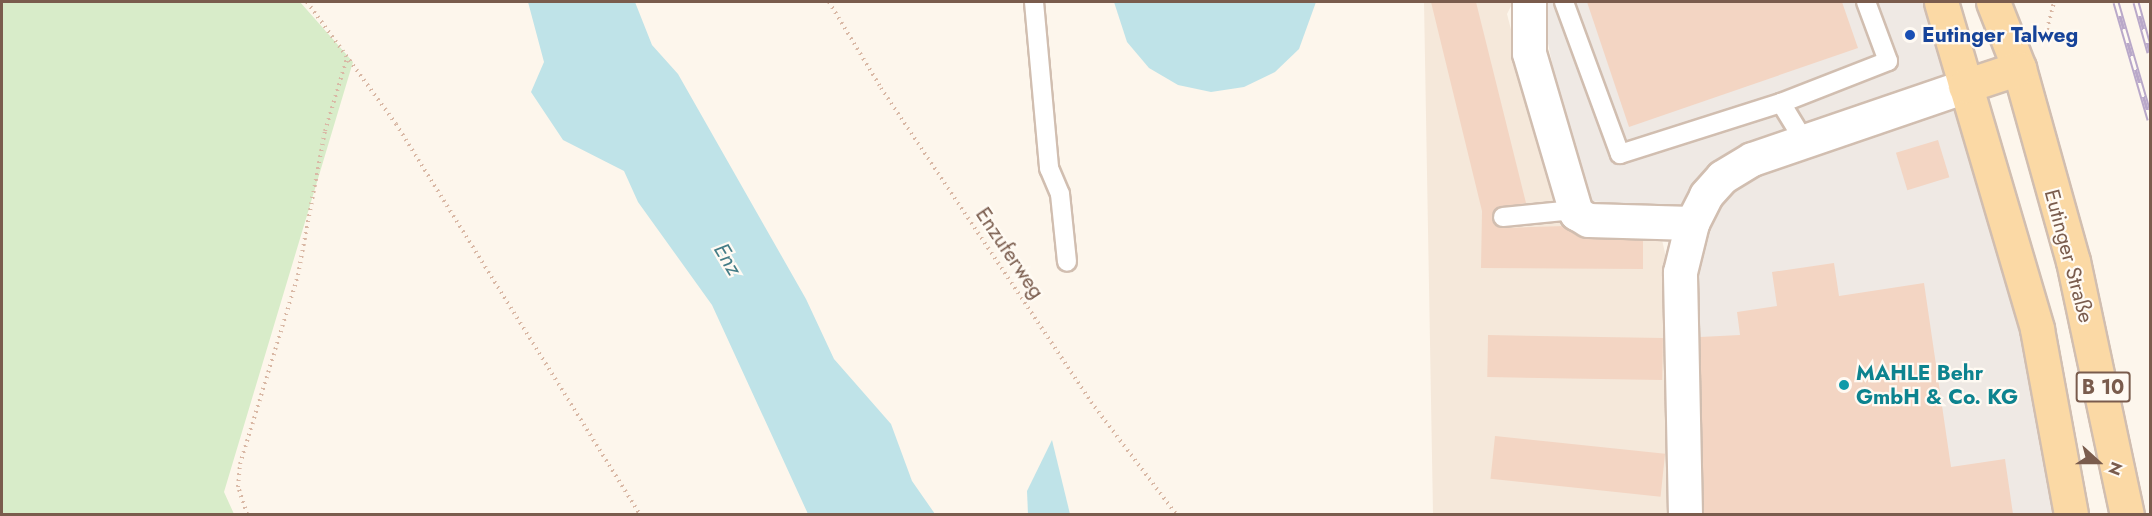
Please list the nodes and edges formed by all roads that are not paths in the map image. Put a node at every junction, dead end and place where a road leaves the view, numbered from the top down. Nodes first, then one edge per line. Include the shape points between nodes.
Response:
1 (1034, 2) edge
2 (1529, 2) edge
3 (1564, 2) edge
4 (1866, 2) edge
5 (1941, 2) edge
6 (1993, 2) edge
7 (2019, 68) junction
8 (1965, 86) junction
9 (1781, 103) junction
10 (1803, 139) junction
11 (1574, 210) junction
12 (1503, 217) dead end
13 (1692, 223) junction
14 (1067, 262) dead end
15 (1685, 514) edge
16 (2071, 514) edge
17 (2127, 514) edge

1 - 14 lane via 1049,168 1060,194
2 - 11 street via 1529,53
3 - 9 lane via 1620,154
4 - 9 lane via 1888,61
5 - 8 main road, B 10
6 - 7 main road, Eutinger Straße / B 10
7 - 8 main road
7 - 17 main road, Eutinger Straße / B 10 via 2073,261
8 - 10 street
8 - 16 main road, B 10 via 2037,329
9 - 10 lane
10 - 13 street via 1722,177
11 - 12 lane
11 - 13 street via 1588,220
13 - 15 street via 1679,289

